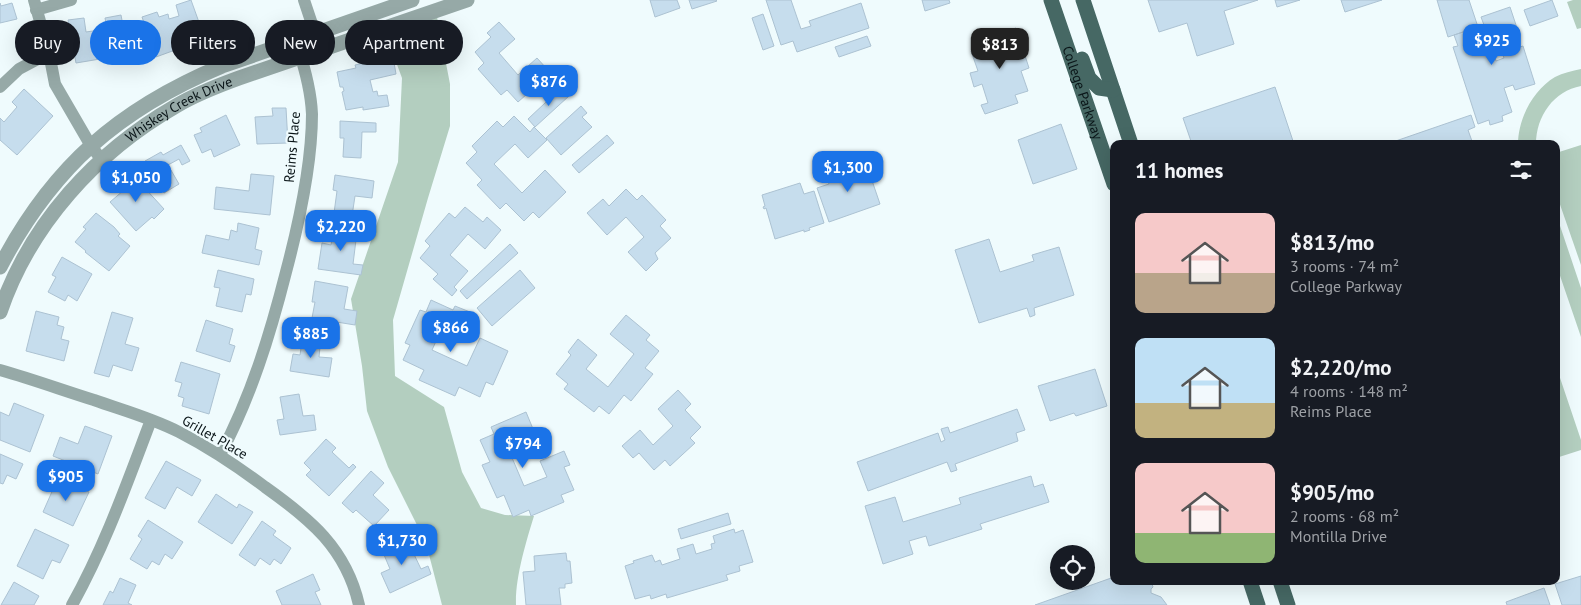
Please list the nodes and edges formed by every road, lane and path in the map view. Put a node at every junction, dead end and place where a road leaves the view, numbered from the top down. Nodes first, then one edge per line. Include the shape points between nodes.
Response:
1 (71, 0) edge
2 (304, 0) edge
3 (412, 0) edge
4 (467, 0) edge
5 (1052, 0) edge
6 (1083, 0) edge
7 (35, 5) edge
8 (39, 20) edge
9 (310, 20) edge
10 (335, 27) edge
11 (335, 45) edge
12 (265, 51) edge
13 (28, 65) edge
14 (51, 65) edge
15 (277, 65) edge
16 (303, 65) edge
17 (0, 87) edge
18 (1113, 90) junction
19 (1130, 140) edge
20 (91, 146) junction
21 (102, 160) junction
22 (1110, 172) edge
23 (0, 267) edge
24 (0, 312) edge
25 (0, 370) edge
26 (151, 420) junction
27 (220, 454) junction
28 (1251, 585) edge
29 (1281, 585) edge
30 (72, 605) edge
31 (359, 605) edge
32 (1258, 605) edge
33 (1288, 605) edge

1 - 7 street
2 - 9 street
3 - 10 street, Whiskey Creek Drive
4 - 11 street, Whiskey Creek Drive
5 - 18 main road via 1069,21 1089,78 1099,88
5 - 22 main road, College Parkway
6 - 18 main road
7 - 8 street
12 - 20 street, Whiskey Creek Drive via 178,86 133,113
13 - 17 street
14 - 20 street via 55,84
15 - 21 street, Whiskey Creek Drive via 177,105 123,141
16 - 27 street, Reims Place via 310,99 310,146 294,242 262,356 241,413
18 - 19 main road
20 - 21 street
20 - 23 street, Whiskey Creek Drive via 39,203
21 - 24 street, Whiskey Creek Drive via 88,172 43,227 16,272
25 - 26 street, Grillet Place
26 - 27 street, Grillet Place
26 - 30 street via 121,500
27 - 31 street, Grillet Place via 320,531 339,557
28 - 32 main road
29 - 33 main road

